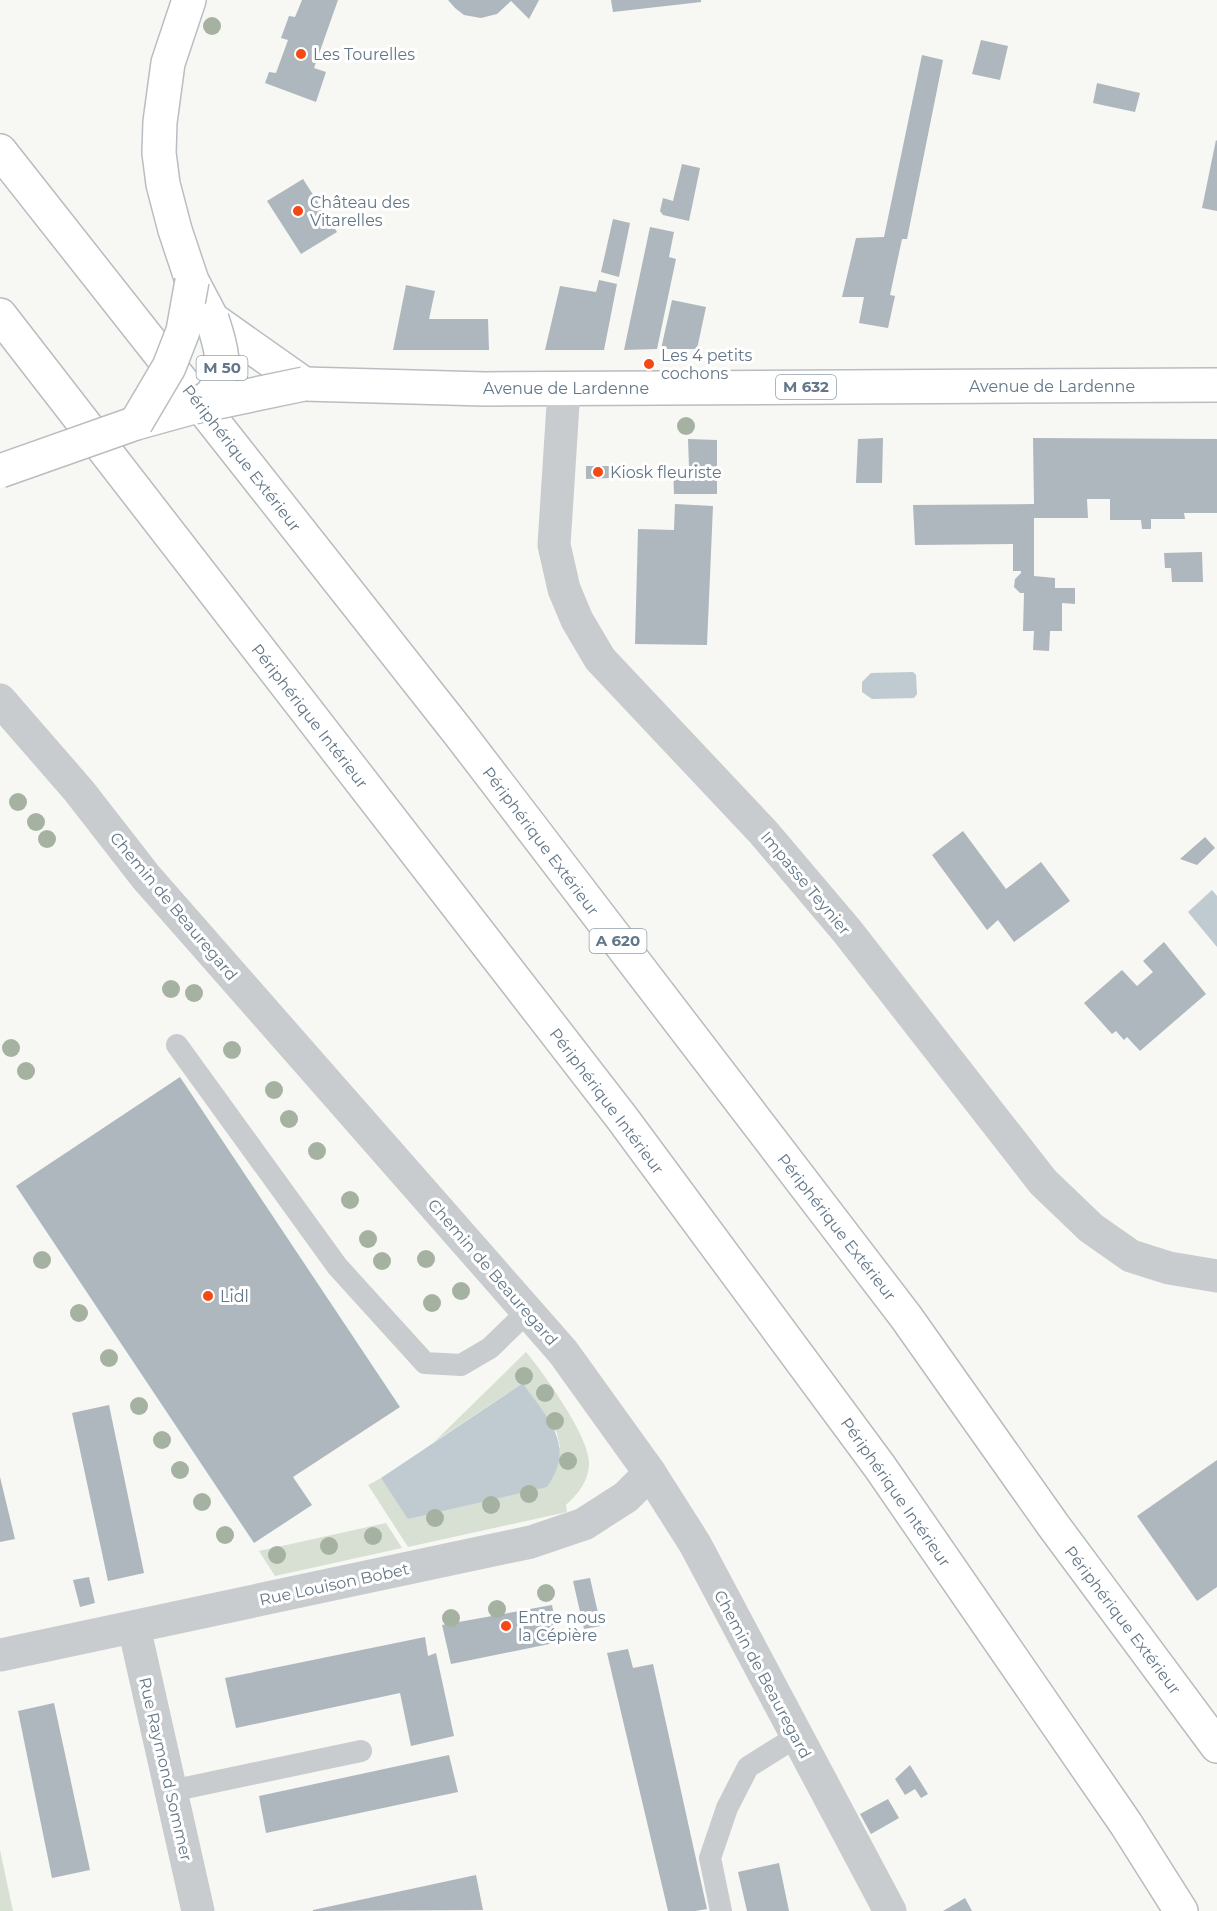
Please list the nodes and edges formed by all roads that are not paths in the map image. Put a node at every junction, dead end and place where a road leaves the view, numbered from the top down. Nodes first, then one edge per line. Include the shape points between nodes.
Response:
1 (189, 0) edge
2 (0, 151) edge
3 (192, 281) junction
4 (0, 315) edge
5 (212, 319) junction
6 (304, 384) junction
7 (1217, 385) edge
8 (564, 389) junction
9 (194, 407) junction
10 (136, 423) junction
11 (0, 471) edge
12 (0, 700) edge
13 (177, 1045) dead end
14 (1217, 1276) edge
15 (527, 1312) junction
16 (650, 1473) junction
17 (134, 1628) junction
18 (0, 1655) edge
19 (796, 1737) junction
20 (1217, 1746) edge
21 (361, 1751) dead end
22 (171, 1791) junction
23 (198, 1911) edge
24 (721, 1911) edge
25 (890, 1911) edge
26 (1181, 1911) edge

1 - 3 main road, M 50 via 168,63 159,153 175,230
2 - 20 main road, Périphérique Extérieur / A 620 via 459,733 906,1317 1053,1525
3 - 5 main road, M 50
3 - 10 main road, M 50, bridge via 183,331 169,368
4 - 26 main road, Périphérique Intérieur via 614,1109 880,1467 1120,1815
5 - 6 main road, M 50
5 - 9 main road, M 50, bridge via 222,347 222,370 213,394
6 - 8 main road, Avenue de Lardenne / M 632
6 - 9 main road, Avenue de Lardenne, bridge
7 - 8 main road, Avenue de Lardenne / M 632
8 - 14 street, Impasse Teynier via 554,545 564,589 600,659 763,832 847,931 1043,1182 1091,1228 1131,1256 1169,1268
9 - 10 main road, Avenue de Lardenne
10 - 11 main road, Avenue de Lardenne, bridge
12 - 15 street, Chemin de Beauregard via 79,791 146,877
13 - 15 lane via 337,1266 425,1363 461,1365 490,1348
15 - 16 street, Chemin de Beauregard via 563,1352
16 - 17 street, Rue Louison Bobet via 626,1497 584,1524 531,1542
16 - 19 street, Chemin de Beauregard via 695,1544
17 - 18 street, Rue Louison Bobet
17 - 22 street, Rue Raymond Sommer
19 - 24 lane via 748,1767 727,1808 710,1858
19 - 25 street, Chemin de Beauregard
21 - 22 lane
22 - 23 street, Rue Raymond Sommer

